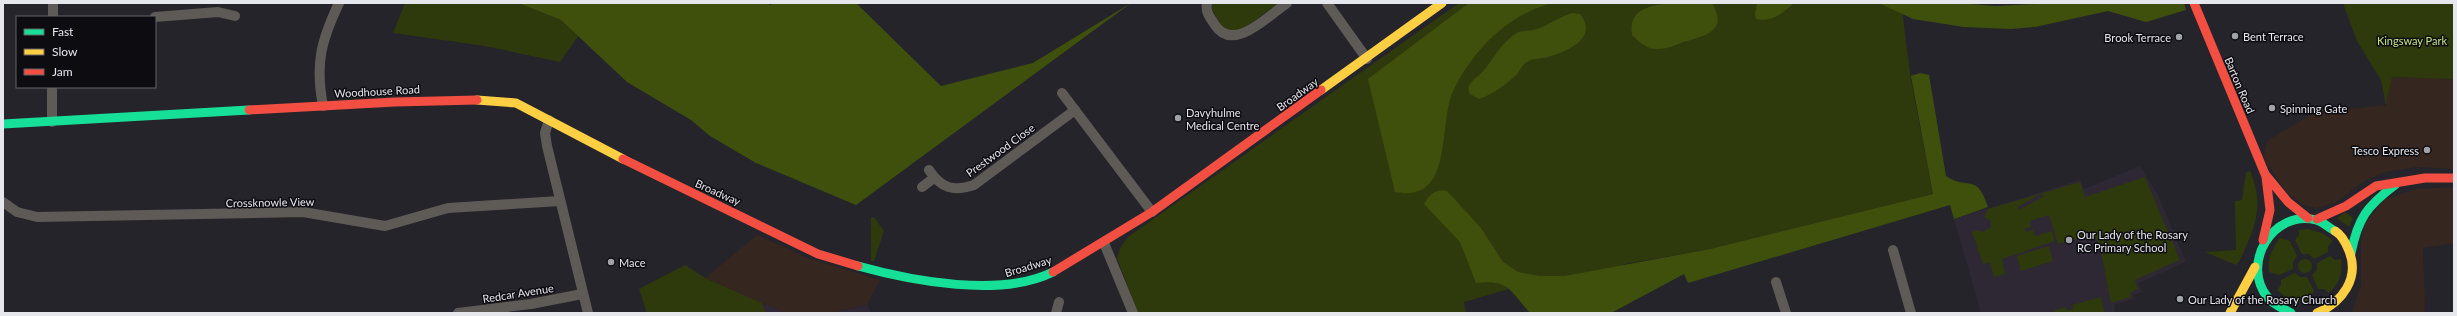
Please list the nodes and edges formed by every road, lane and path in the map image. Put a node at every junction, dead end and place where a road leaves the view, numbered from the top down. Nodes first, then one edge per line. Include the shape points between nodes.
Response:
1 (53, 3) edge
2 (339, 3) edge
3 (1206, 3) edge
4 (1286, 3) edge
5 (1327, 3) edge
6 (1442, 3) edge
7 (2194, 3) edge
8 (53, 16) edge
9 (235, 16) dead end
10 (156, 17) edge
11 (1367, 59) junction
12 (52, 88) edge
13 (1062, 93) dead end
14 (322, 106) junction
15 (1075, 110) junction
16 (549, 120) junction
17 (52, 122) junction
18 (3, 124) edge
19 (2265, 174) junction
20 (2454, 178) edge
21 (2399, 182) junction
22 (922, 187) dead end
23 (560, 201) junction
24 (5, 208) edge
25 (1152, 212) junction
26 (2313, 219) junction
27 (2262, 242) junction
28 (1104, 243) junction
29 (1893, 250) dead end
30 (2351, 253) junction
31 (2256, 267) junction
32 (1776, 282) dead end
33 (2346, 292) junction
34 (582, 294) junction
35 (1059, 302) dead end
36 (2344, 308) dead end
37 (458, 313) edge
38 (588, 313) edge
39 (1056, 313) edge
40 (1133, 313) edge
41 (1786, 313) edge
42 (1911, 313) edge
43 (2230, 313) edge
44 (2291, 313) edge
45 (2318, 313) edge

1 - 8 street
2 - 14 street via 320,53 319,83
3 - 4 street via 1206,12 1219,32 1228,36 1244,32
5 - 11 street
6 - 11 street, Broadway
7 - 19 street, Barton Road
9 - 10 street via 218,12
11 - 25 street, Broadway
12 - 17 street
13 - 15 street
14 - 16 street, Woodhouse Road via 505,100
14 - 17 street, Woodhouse Road
15 - 22 street, Prestwood Close via 974,185 952,189 941,185 931,174
15 - 25 street
16 - 23 street via 545,133
16 - 28 street, Broadway via 566,131 792,243 825,256 875,270 970,286 1006,286 1047,275
17 - 18 street, Woodhouse Road
19 - 26 street, Barton Road via 2288,202
19 - 27 street, Barton Road via 2270,210
20 - 21 street via 2424,178
21 - 26 street via 2376,186 2346,206
21 - 30 street via 2374,201 2359,218
23 - 24 street, Crossknowle View via 448,208 385,226 308,212 54,218 26,215
23 - 34 street
25 - 28 street, Broadway
26 - 27 street via 2284,223
26 - 30 street, Barton Road via 2341,236
27 - 31 street, Barton Road via 2257,254
28 - 40 street
29 - 42 street
30 - 33 street via 2352,273
31 - 43 street
31 - 44 street via 2260,288 2268,300
32 - 41 street
33 - 36 street
33 - 45 street via 2337,302
34 - 37 street, Redcar Avenue via 531,304
34 - 38 street
35 - 39 street

